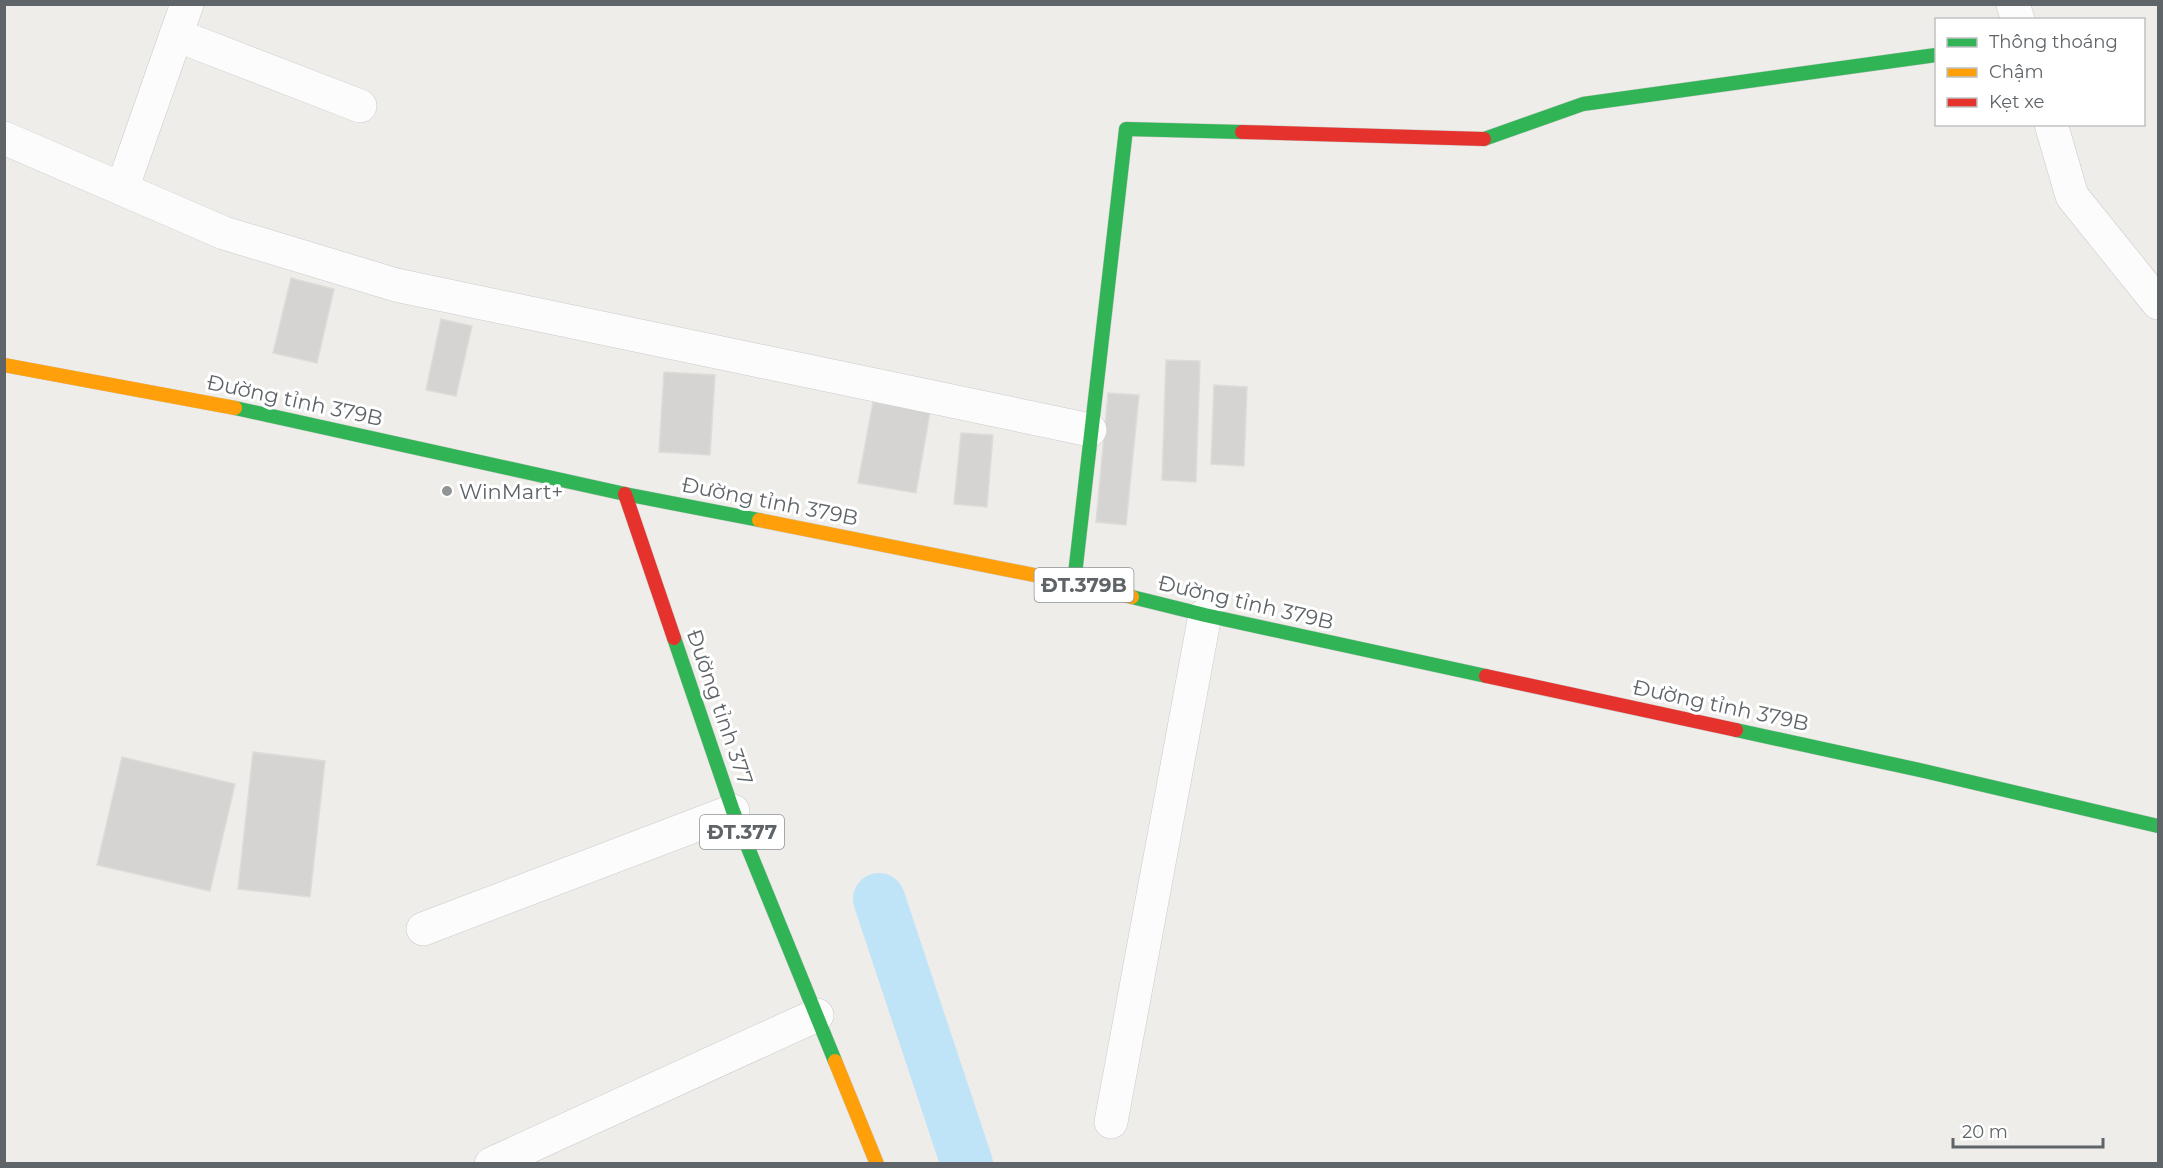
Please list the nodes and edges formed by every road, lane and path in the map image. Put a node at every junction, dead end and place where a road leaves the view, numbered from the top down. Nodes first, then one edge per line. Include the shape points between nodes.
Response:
1 (187, 4) edge
2 (176, 35) junction
3 (1935, 56) edge
4 (360, 106) dead end
5 (2051, 126) edge
6 (4, 138) edge
7 (122, 189) junction
8 (2158, 303) edge
9 (4, 364) edge
10 (1090, 430) junction
11 (626, 494) junction
12 (1074, 583) junction
13 (1205, 615) junction
14 (733, 811) junction
15 (2158, 826) edge
16 (423, 929) dead end
17 (817, 1015) junction
18 (1111, 1122) dead end
19 (491, 1164) edge
20 (877, 1164) edge

1 - 2 street
2 - 4 street
2 - 7 street
3 - 10 main road via 1582,104 1488,139 1126,129
5 - 8 street via 2072,196
6 - 7 street
7 - 10 street via 225,233 396,285
9 - 11 main road, Đường tỉnh 379B / ĐT.379B via 267,414
10 - 12 main road
11 - 12 main road, Đường tỉnh 379B / ĐT.379B
11 - 14 main road, Đường tỉnh 377 / ĐT.377
12 - 13 main road, Đường tỉnh 379B / ĐT.379B
13 - 15 main road, Đường tỉnh 379B / ĐT.379B via 1913,768
13 - 18 street
14 - 16 street
14 - 17 main road, Đường tỉnh 377 / ĐT.377
17 - 19 street
17 - 20 main road, Đường tỉnh 377 / ĐT.377

